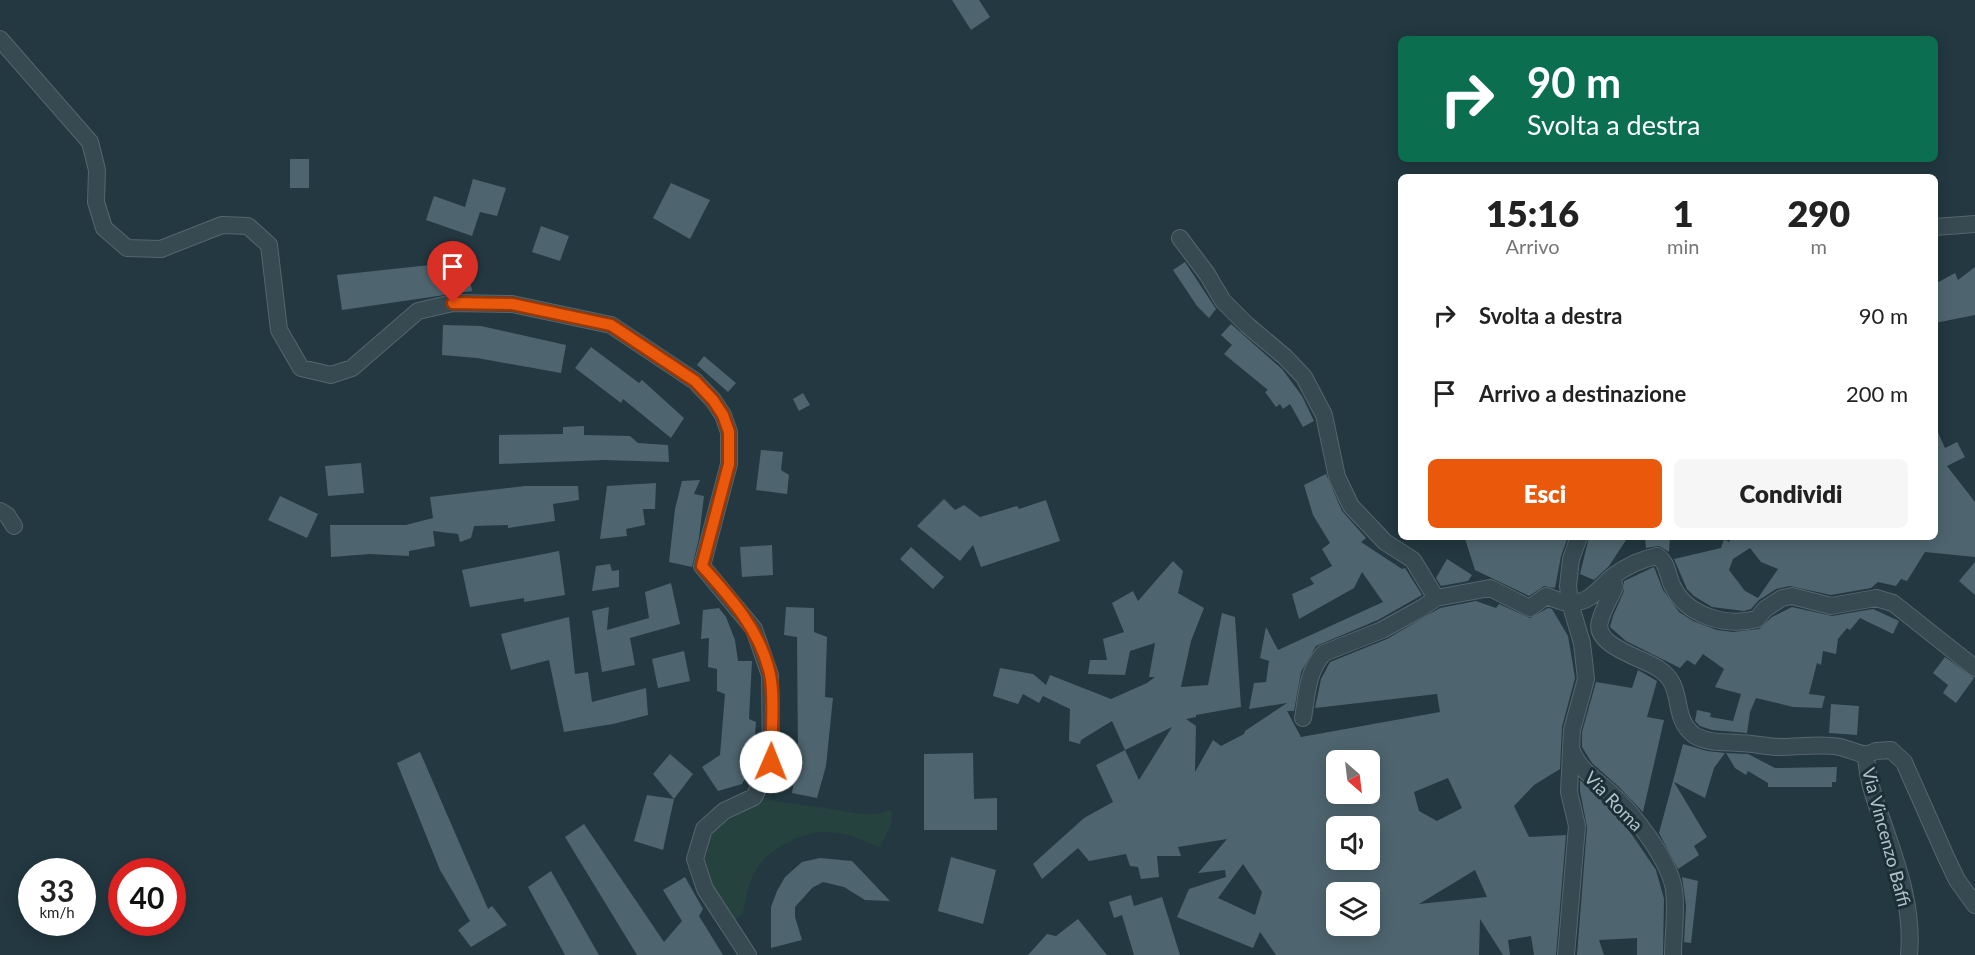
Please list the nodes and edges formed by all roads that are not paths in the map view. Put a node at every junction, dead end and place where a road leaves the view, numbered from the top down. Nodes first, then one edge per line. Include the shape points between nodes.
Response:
1 (0, 39) edge
2 (1975, 224) edge
3 (1938, 227) edge
4 (1180, 238) dead end
5 (0, 511) edge
6 (14, 526) dead end
7 (1578, 540) edge
8 (1612, 577) junction
9 (1569, 594) junction
10 (1436, 598) junction
11 (1975, 668) edge
12 (1303, 718) dead end
13 (1572, 751) junction
14 (1871, 753) junction
15 (1975, 905) edge
16 (1673, 952) edge
17 (748, 955) edge
18 (1566, 955) edge
19 (1909, 955) edge

1 - 17 street via 90,142 97,170 96,202 104,228 127,248 160,249 222,225 248,226 269,245 279,330 302,368 331,375 352,368 418,311 453,303 512,304 611,325 695,381 713,400 729,432 729,464 702,566 754,629 770,675 771,762 754,797 724,811 704,829 695,859 705,889
2 - 3 street
4 - 10 street via 1222,301 1304,377 1324,415 1337,477 1351,506 1384,542 1413,560
5 - 6 street
7 - 9 street via 1571,559
8 - 9 street via 1592,597
8 - 11 street via 1641,559 1657,556 1663,560 1680,600 1730,623 1757,619 1765,609 1792,596 1831,606 1876,598 1893,603
8 - 14 street, Via Vincenzo Baffi via 1615,587 1600,620 1600,633 1606,641 1670,676 1681,717 1697,737
9 - 10 street via 1546,596 1530,608 1490,588
9 - 13 street via 1586,677 1574,718
10 - 12 street via 1382,630 1324,653 1309,679
13 - 16 street, Via Roma via 1585,772 1612,794 1646,833 1672,879
13 - 18 street via 1569,792 1577,833
14 - 15 street via 1890,750 1904,762 1954,872
14 - 19 street, Via Vincenzo Baffi via 1869,780 1904,888 1911,929

